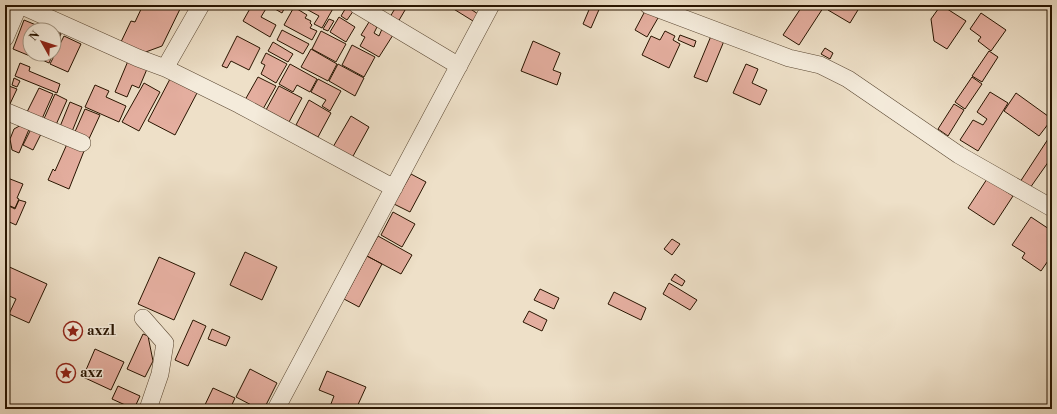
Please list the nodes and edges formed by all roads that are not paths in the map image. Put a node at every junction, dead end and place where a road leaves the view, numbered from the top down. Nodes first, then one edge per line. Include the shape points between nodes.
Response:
1 (20, 5) edge
2 (201, 5) edge
3 (357, 5) edge
4 (491, 5) edge
5 (648, 5) edge
6 (5, 38) edge
7 (459, 66) junction
8 (165, 68) junction
9 (5, 111) edge
10 (82, 143) dead end
11 (394, 188) junction
12 (1052, 208) edge
13 (143, 318) dead end
14 (148, 409) edge
15 (276, 409) edge

1 - 6 street
1 - 8 street
2 - 8 street
3 - 7 street
4 - 7 street
5 - 12 street via 789,58 820,65 848,78 959,155
7 - 11 street
8 - 11 street via 240,105
9 - 10 street
11 - 15 street
13 - 14 street via 165,344 160,374

